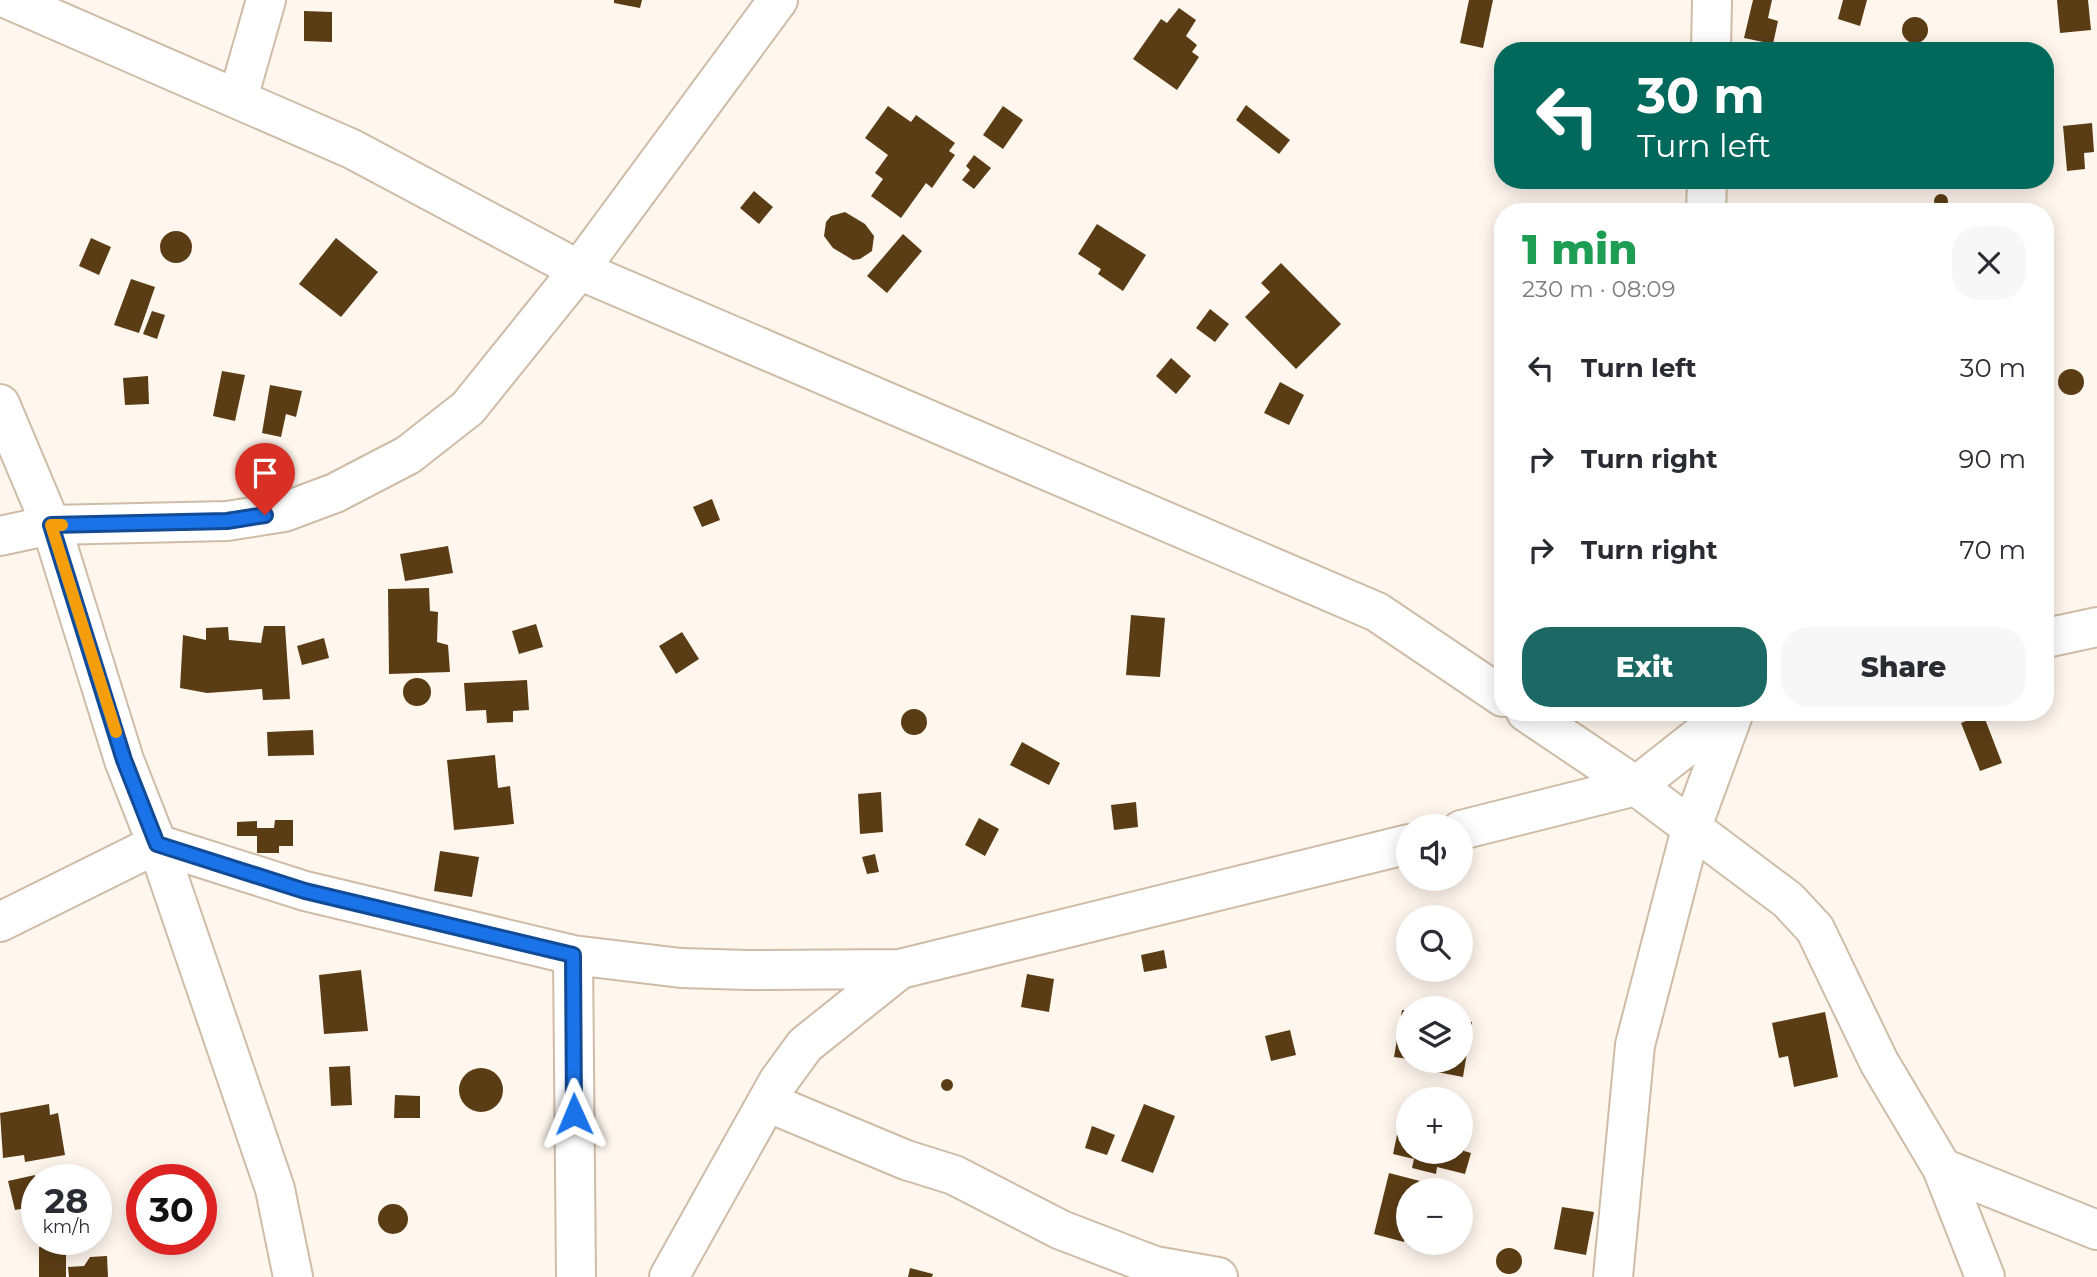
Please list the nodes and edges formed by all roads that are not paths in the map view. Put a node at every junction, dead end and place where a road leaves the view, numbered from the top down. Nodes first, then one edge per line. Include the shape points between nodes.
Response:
1 (9, 0) edge
2 (266, 0) edge
3 (778, 0) edge
4 (1712, 0) edge
5 (1711, 42) edge
6 (238, 98) junction
7 (579, 270) junction
8 (0, 404) edge
9 (51, 525) junction
10 (0, 536) edge
11 (2097, 627) edge
12 (2054, 636) edge
13 (1494, 691) edge
14 (1538, 721) edge
15 (1720, 721) edge
16 (1729, 721) edge
17 (1636, 786) junction
18 (1473, 827) edge
19 (1691, 829) junction
20 (157, 844) junction
21 (1396, 847) edge
22 (0, 922) edge
23 (573, 955) junction
24 (900, 969) junction
25 (767, 1101) junction
26 (1942, 1168) junction
27 (2097, 1230) edge
28 (293, 1277) edge
29 (576, 1277) edge
30 (669, 1277) edge
31 (1218, 1277) edge
32 (1613, 1277) edge
33 (1985, 1277) edge

1 - 6 street
2 - 6 street
3 - 7 street
4 - 5 street
6 - 7 street via 352,149
7 - 9 street via 468,408 408,455 335,493 284,512 227,521
7 - 13 street via 1377,612
8 - 9 street
9 - 10 street
9 - 20 street via 124,760
11 - 12 street
14 - 17 street
15 - 17 street
16 - 19 street
17 - 18 street
17 - 19 street
19 - 26 street via 1788,900 1815,929 1879,1062
19 - 32 street via 1634,1045
20 - 22 street
20 - 23 street via 305,891
20 - 28 street via 275,1189
21 - 24 street
23 - 24 street via 694,968
23 - 29 street
24 - 25 street via 805,1045
25 - 30 street
25 - 31 street via 906,1160 954,1175 1061,1230 1155,1266
26 - 27 street
26 - 33 street

